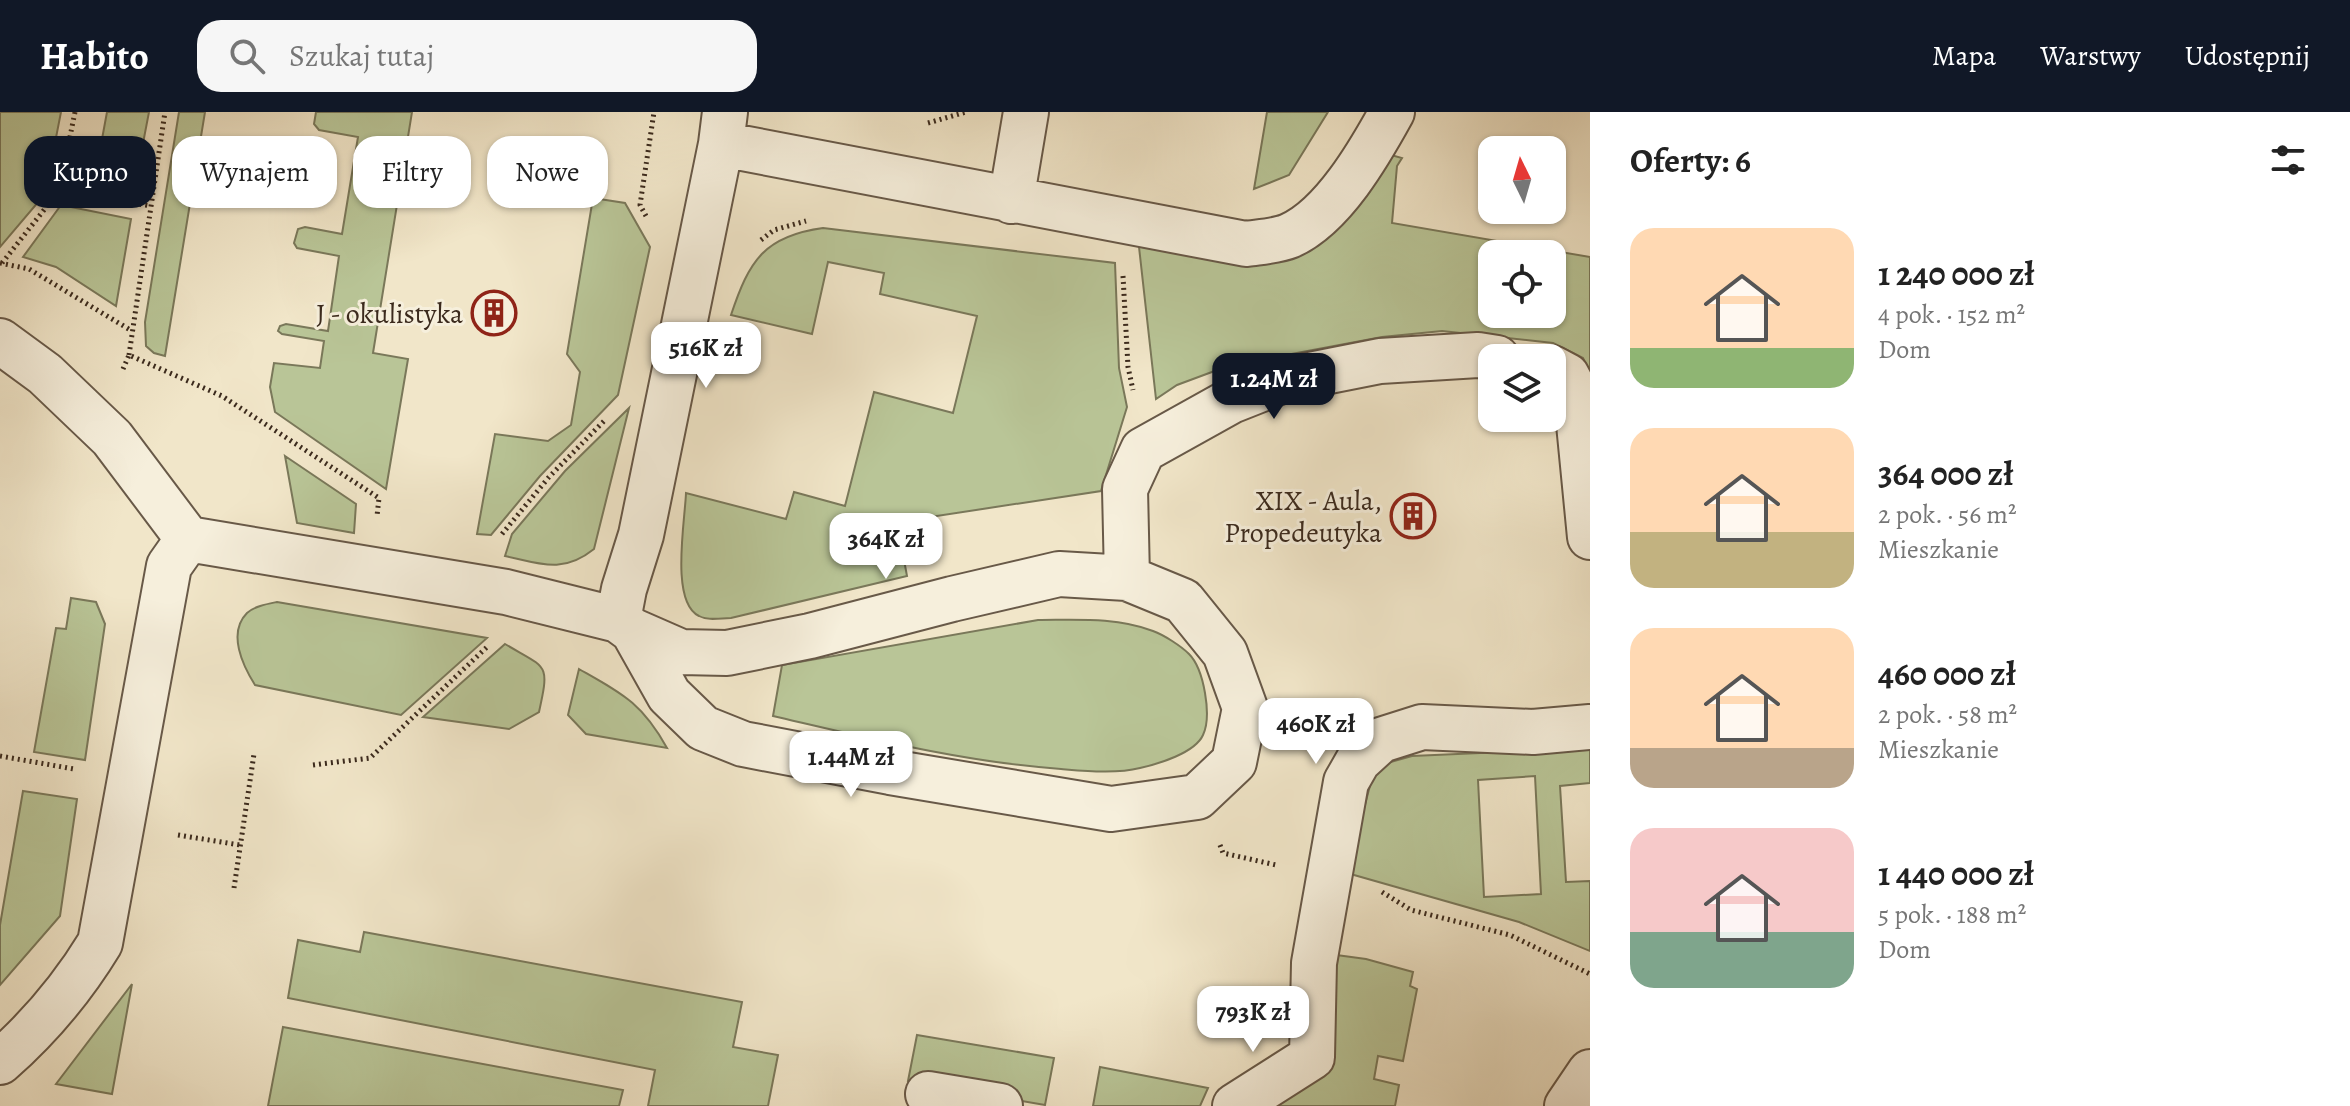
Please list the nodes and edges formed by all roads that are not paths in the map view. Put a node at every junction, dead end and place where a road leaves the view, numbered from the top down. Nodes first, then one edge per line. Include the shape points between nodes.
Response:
1 (1026, 112) edge
2 (1392, 112) edge
3 (723, 128) edge
4 (1011, 201) junction
5 (0, 341) edge
6 (1478, 355) edge
7 (1566, 375) edge
8 (1590, 537) edge
9 (188, 539) junction
10 (1127, 578) junction
11 (625, 626) junction
12 (1590, 727) edge
13 (0, 1062) edge
14 (1590, 1072) edge
15 (928, 1094) dead end
16 (1000, 1106) edge
17 (1235, 1106) edge
18 (1567, 1106) edge

1 - 4 street
2 - 4 street via 1323,212 1289,236 1246,244
3 - 4 street
3 - 11 street via 641,535 624,589
5 - 9 street via 45,374 112,438
6 - 10 street via 1380,361 1284,380 1231,401 1143,450 1125,489
7 - 8 street via 1576,393
9 - 11 street via 506,592
9 - 13 street via 169,566 100,943 38,1028
10 - 11 street via 1059,574 727,653 681,652
10 - 11 street via 1183,601 1225,653 1245,708 1234,762 1197,797 1111,809 743,744 703,728 669,695
12 - 17 street via 1533,732 1422,727 1381,740 1358,761 1346,782 1314,963 1312,1057
14 - 18 street
15 - 16 street

